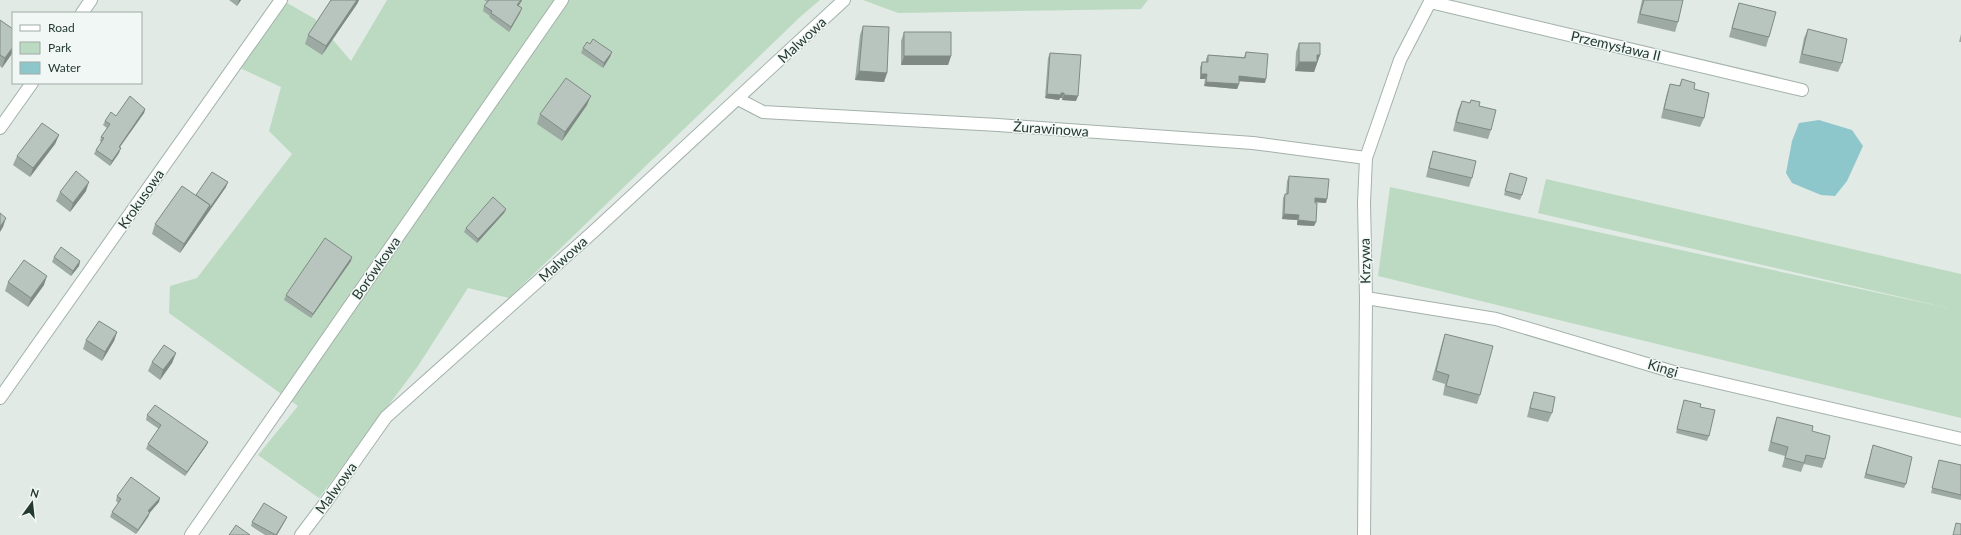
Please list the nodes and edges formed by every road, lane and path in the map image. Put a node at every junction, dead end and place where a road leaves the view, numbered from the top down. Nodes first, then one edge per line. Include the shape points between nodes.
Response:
1 (91, 0) edge
2 (281, 0) edge
3 (562, 0) edge
4 (844, 0) edge
5 (1431, 1) edge
6 (83, 12) edge
7 (31, 84) edge
8 (1802, 90) dead end
9 (738, 99) junction
10 (0, 128) edge
11 (1366, 158) junction
12 (1366, 298) junction
13 (0, 398) edge
14 (1961, 439) edge
15 (190, 535) edge
16 (301, 535) edge
17 (1364, 535) edge

1 - 6 street
2 - 13 street, Krokusowa
3 - 15 street, Borówkowa
4 - 9 street, Malwowa
5 - 8 street, Przemysława II
5 - 11 street, Krzywa via 1400,60
7 - 10 street
9 - 11 street, Żurawinowa via 763,112 1253,143
9 - 16 street, Malwowa via 386,417
11 - 12 street, Krzywa
12 - 14 street, Kingi via 1496,319 1678,373
12 - 17 street, Krzywa

